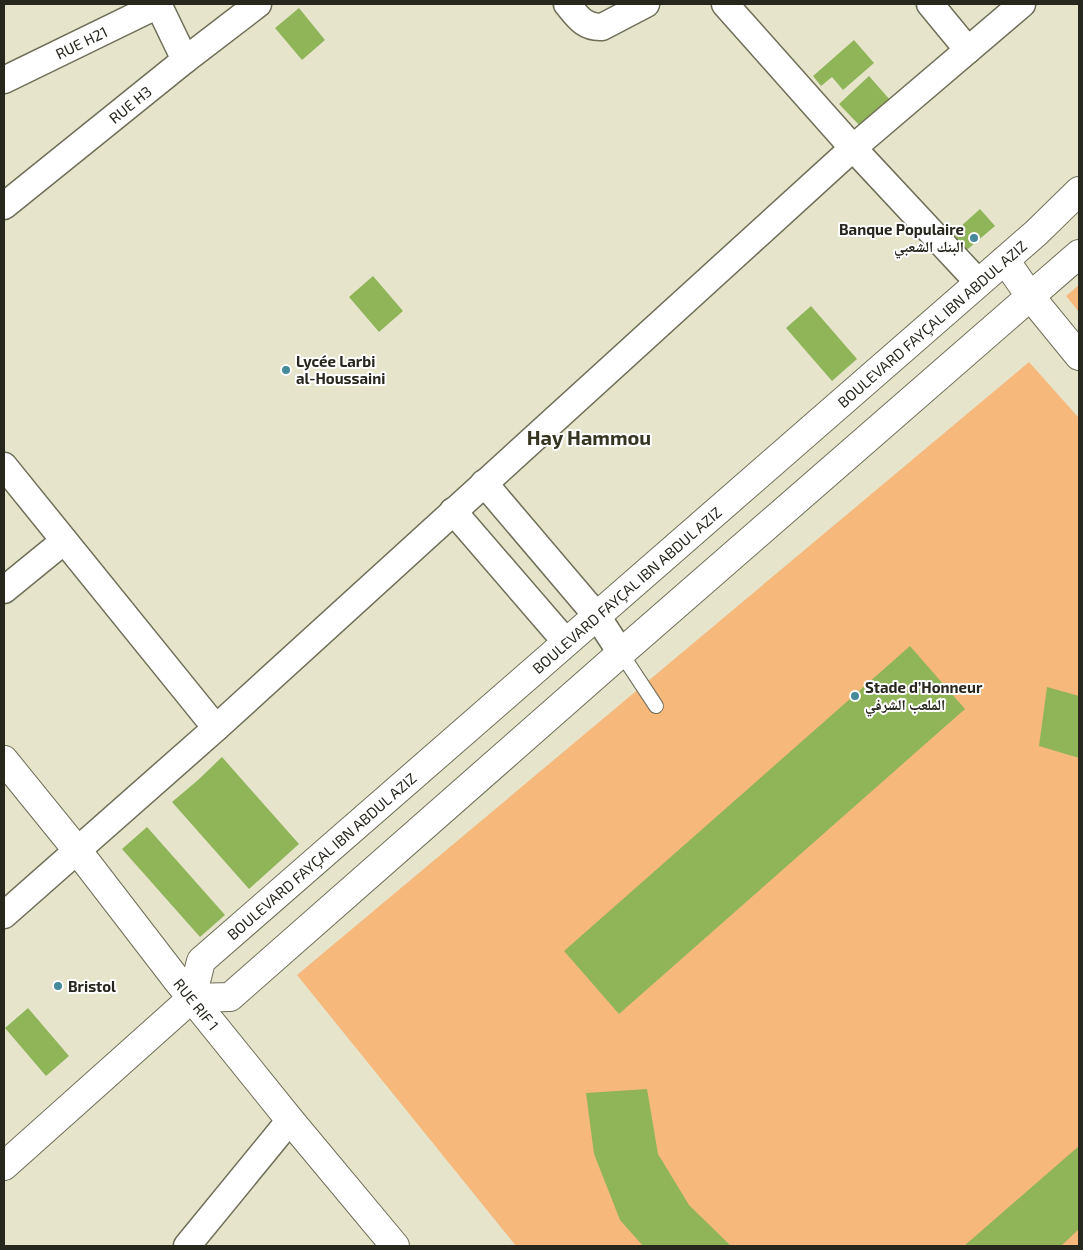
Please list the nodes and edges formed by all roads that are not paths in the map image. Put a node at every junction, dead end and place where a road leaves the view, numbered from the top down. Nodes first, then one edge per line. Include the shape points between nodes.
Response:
1 (158, 4) edge
2 (258, 4) edge
3 (567, 4) edge
4 (646, 4) edge
5 (725, 4) edge
6 (930, 4) edge
7 (1022, 4) edge
8 (968, 50) junction
9 (185, 60) junction
10 (4, 80) edge
11 (853, 148) junction
12 (1079, 191) edge
13 (4, 206) edge
14 (1079, 254) edge
15 (1005, 260) junction
16 (978, 282) junction
17 (1030, 296) junction
18 (1079, 356) edge
19 (4, 466) edge
20 (484, 483) junction
21 (453, 511) junction
22 (64, 541) junction
23 (4, 590) edge
24 (597, 616) junction
25 (566, 642) junction
26 (621, 653) junction
27 (656, 706) dead end
28 (216, 728) junction
29 (4, 760) edge
30 (78, 850) junction
31 (4, 915) edge
32 (192, 998) junction
33 (290, 1120) junction
34 (4, 1166) edge
35 (187, 1246) edge
36 (395, 1246) edge

1 - 9 street
1 - 10 street, RUE H21
2 - 9 street, RUE H3
3 - 4 street via 578,19 594,28
5 - 11 street
6 - 8 street
7 - 8 street
8 - 11 street
9 - 13 street, RUE H3
11 - 16 street
11 - 20 street
12 - 15 main road, BOULEVARD FAYÇAL IBN ABDUL AZIZ
14 - 17 main road
15 - 16 main road, BOULEVARD FAYÇAL IBN ABDUL AZIZ
15 - 17 main road
16 - 24 main road, BOULEVARD FAYÇAL IBN ABDUL AZIZ
17 - 18 main road
17 - 26 main road
19 - 22 street
20 - 21 street
20 - 24 street
21 - 25 street
21 - 28 street
22 - 23 street
22 - 28 street
24 - 25 main road, BOULEVARD FAYÇAL IBN ABDUL AZIZ
24 - 26 street
25 - 32 main road, BOULEVARD FAYÇAL IBN ABDUL AZIZ via 201,960
26 - 27 lane
26 - 32 main road via 230,997
28 - 30 street
29 - 30 main road, RUE RIF 1
30 - 31 street
30 - 32 main road, RUE RIF 1
32 - 33 main road, RUE RIF 1
32 - 34 main road
33 - 35 street
33 - 36 main road, RUE RIF 1

